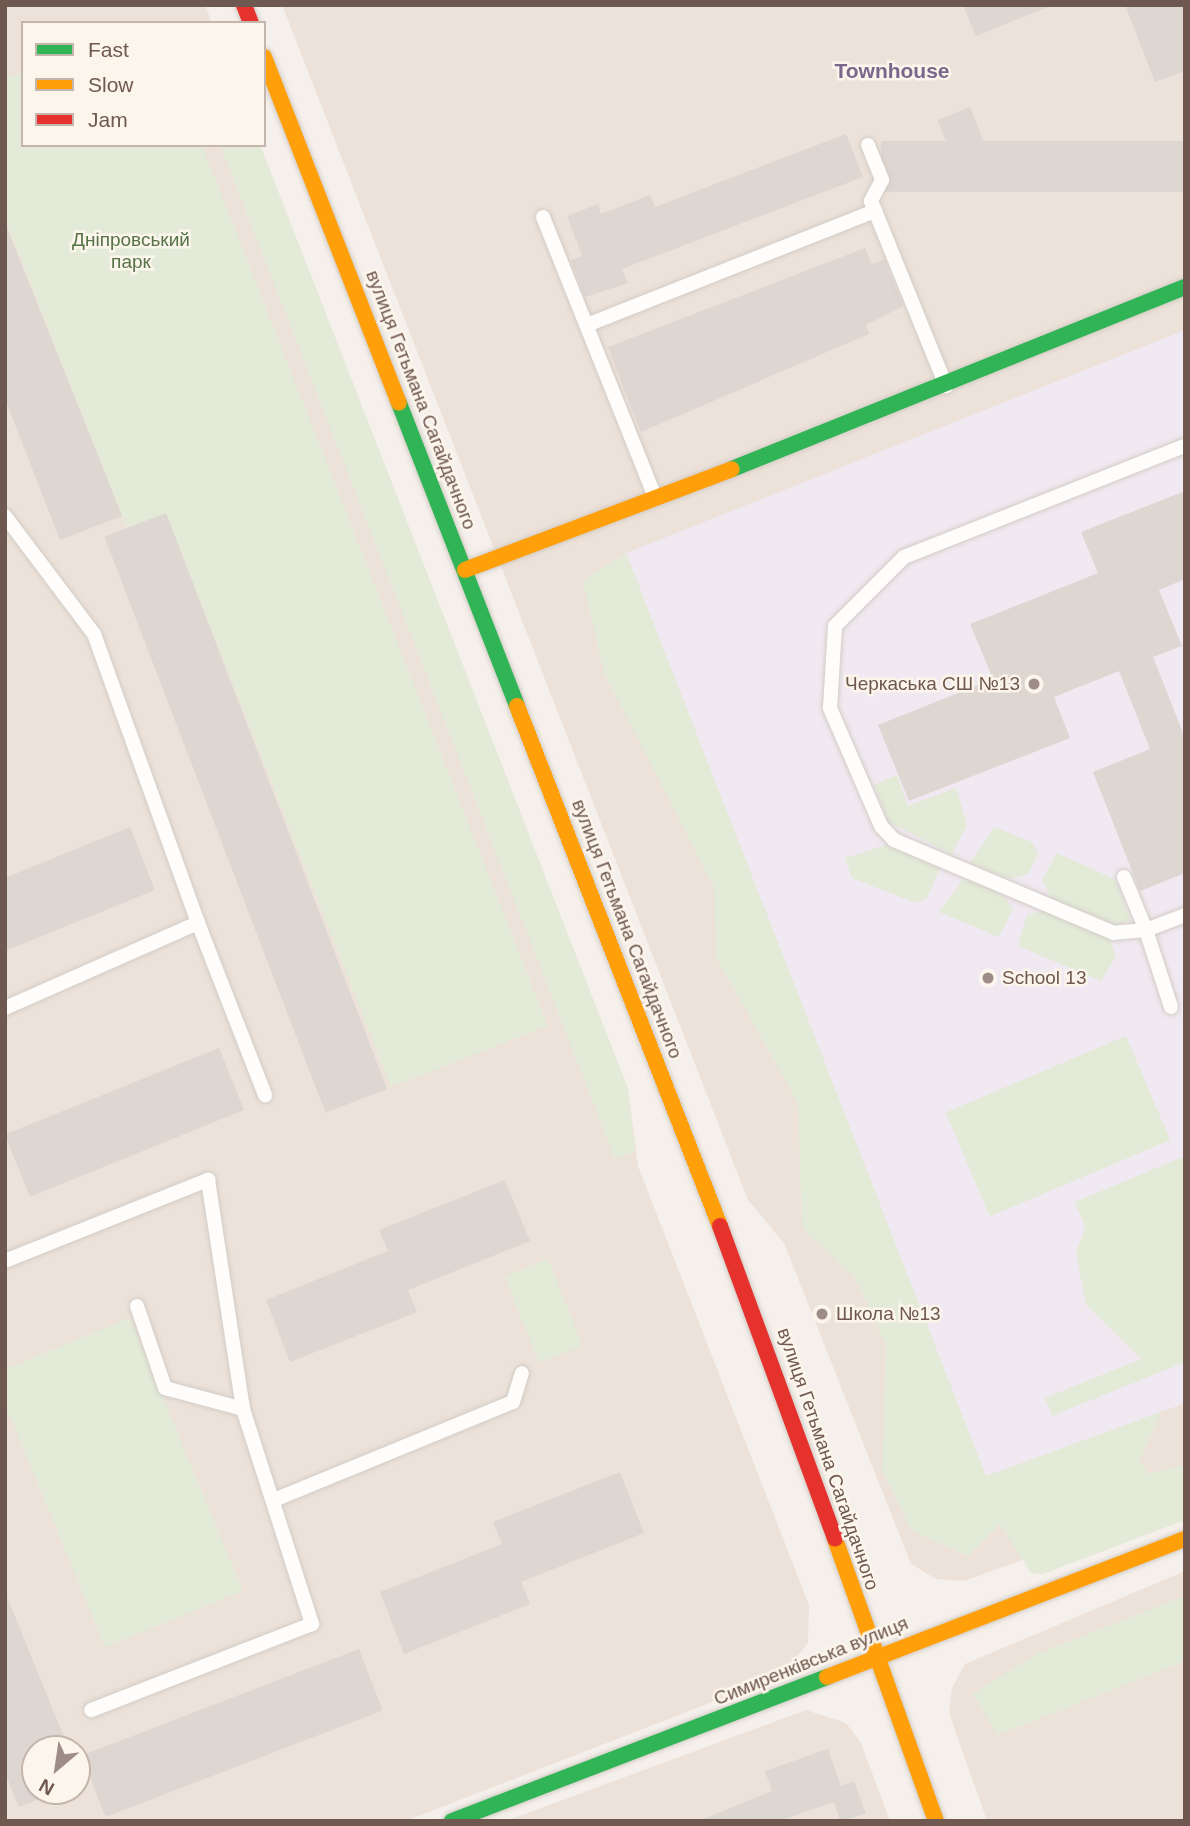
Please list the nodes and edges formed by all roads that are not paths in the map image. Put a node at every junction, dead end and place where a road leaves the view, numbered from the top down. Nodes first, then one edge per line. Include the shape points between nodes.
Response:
1 (266, 62) edge
2 (868, 145) dead end
3 (875, 211) junction
4 (543, 217) dead end
5 (1185, 287) edge
6 (587, 325) junction
7 (946, 387) junction
8 (1185, 446) edge
9 (655, 497) junction
10 (5, 516) edge
11 (464, 570) junction
12 (1124, 877) dead end
13 (1185, 915) edge
14 (198, 923) junction
15 (1146, 930) junction
16 (1171, 1007) dead end
17 (5, 1008) edge
18 (265, 1095) dead end
19 (5, 1261) edge
20 (137, 1306) dead end
21 (522, 1373) dead end
22 (243, 1409) junction
23 (274, 1500) junction
24 (1185, 1539) edge
25 (875, 1657) junction
26 (91, 1710) dead end
27 (452, 1821) edge
28 (936, 1821) edge

1 - 11 main road, вулиця Гетьмана Сагайдачного
2 - 3 lane via 882,180 871,201
3 - 6 lane
3 - 7 lane
4 - 6 lane
5 - 7 main road
6 - 9 lane
7 - 9 main road
8 - 15 lane via 904,557 835,626 830,708 881,826 894,840 1114,933
9 - 11 main road
10 - 14 lane via 93,634
11 - 25 main road, вулиця Гетьмана Сагайдачного via 764,1338
12 - 15 lane
13 - 15 lane
14 - 17 lane
14 - 18 lane
15 - 16 lane
19 - 22 lane via 208,1180
20 - 22 lane via 165,1388
21 - 23 lane via 513,1402
22 - 23 lane
23 - 26 lane via 312,1624
24 - 25 main road, Симиренківська вулиця
25 - 27 main road, Симиренківська вулиця
25 - 28 main road, вулиця Гетьмана Сагайдачного

